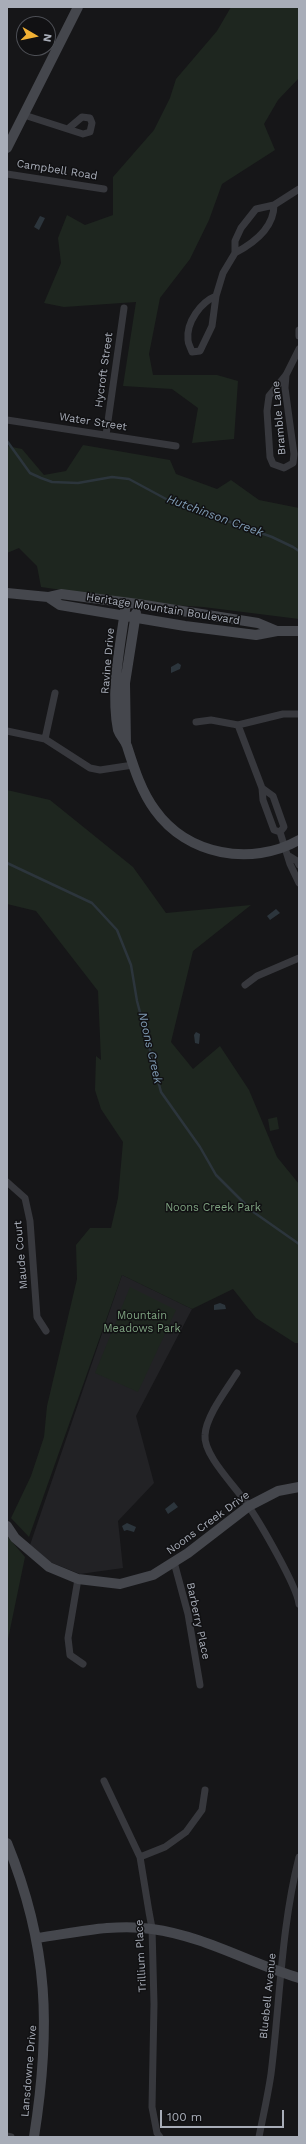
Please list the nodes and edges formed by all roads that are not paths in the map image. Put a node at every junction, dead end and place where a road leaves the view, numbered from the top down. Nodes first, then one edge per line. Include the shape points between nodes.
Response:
1 (78, 7) edge
2 (24, 115) junction
3 (69, 128) dead end
4 (7, 148) edge
5 (7, 174) edge
6 (104, 189) dead end
7 (299, 189) edge
8 (274, 205) junction
9 (235, 253) junction
10 (216, 296) junction
11 (124, 308) dead end
12 (299, 330) edge
13 (299, 336) edge
14 (299, 349) edge
15 (286, 374) junction
16 (7, 420) edge
17 (106, 435) junction
18 (176, 446) dead end
19 (7, 593) edge
20 (48, 597) junction
21 (126, 603) junction
22 (138, 604) junction
23 (124, 616) junction
24 (135, 618) junction
25 (277, 631) junction
26 (299, 631) edge
27 (55, 693) dead end
28 (298, 714) edge
29 (196, 722) dead end
30 (238, 725) junction
31 (7, 731) edge
32 (46, 739) junction
33 (126, 744) junction
34 (133, 765) junction
35 (262, 788) junction
36 (280, 832) junction
37 (299, 840) edge
38 (287, 852) junction
39 (299, 864) edge
40 (299, 882) edge
41 (299, 958) edge
42 (245, 984) dead end
43 (7, 1182) edge
44 (46, 1331) dead end
45 (237, 1373) dead end
46 (299, 1487) edge
47 (249, 1506) junction
48 (7, 1526) edge
49 (174, 1562) junction
50 (78, 1579) junction
51 (299, 1601) edge
52 (83, 1664) dead end
53 (200, 1686) dead end
54 (104, 1781) dead end
55 (205, 1790) dead end
56 (7, 1843) edge
57 (140, 1857) junction
58 (299, 1857) edge
59 (152, 1928) junction
60 (37, 1938) junction
61 (281, 1972) junction
62 (299, 1978) edge
63 (7, 2136) edge
64 (11, 2137) edge
65 (34, 2137) edge
66 (160, 2137) edge
67 (259, 2137) edge

1 - 2 street
2 - 3 street
2 - 4 street
5 - 6 street, Campbell Road
7 - 8 street
8 - 9 street via 274,215 262,233 249,246
8 - 9 street via 256,209 241,228 235,241
9 - 10 street via 223,273
10 - 10 street via 206,300 195,315 188,339 192,352 200,351 212,326
11 - 17 street, Hycroft Street
12 - 13 street
14 - 15 street, Bramble Lane
15 - 15 street, Bramble Lane via 269,396 267,411 270,457 273,464 284,468 292,463 294,454
16 - 17 street, Water Street
17 - 18 street, Water Street
19 - 20 street, Heritage Mountain Boulevard
20 - 21 street, Heritage Mountain Boulevard via 61,594
20 - 23 street, Heritage Mountain Boulevard via 60,605
21 - 22 street, Heritage Mountain Boulevard
21 - 23 street, Ravine Drive
22 - 24 street, Ravine Drive
22 - 25 street, Heritage Mountain Boulevard via 258,623
23 - 24 street, Heritage Mountain Boulevard
23 - 33 street, Ravine Drive via 116,693 118,731
24 - 25 street, Heritage Mountain Boulevard via 256,635
24 - 33 street, Ravine Drive via 125,683
25 - 26 street, Heritage Mountain Boulevard
27 - 32 street
28 - 30 street via 283,714
29 - 30 street via 211,720
30 - 35 street
31 - 32 street
32 - 34 street via 90,768 100,770
33 - 34 street, Ravine Drive
34 - 38 street, Ravine Drive via 154,809 174,831 193,843 235,855
35 - 36 street via 263,800 274,830
35 - 36 street via 272,796 284,827
36 - 38 street
37 - 38 street, Ravine Drive
38 - 39 street
38 - 40 street
41 - 42 street via 257,976
43 - 44 street, Maude Court via 25,1198 30,1221 37,1317
45 - 47 street via 208,1422 205,1440 210,1455
46 - 47 street, Noons Creek Drive via 278,1491
47 - 49 street, Noons Creek Drive
47 - 51 street
48 - 50 street, Noons Creek Drive via 15,1538 49,1567
49 - 50 street, Noons Creek Drive via 153,1575 120,1584
49 - 53 street, Barberry Place via 188,1614
50 - 52 street via 68,1638 70,1655
54 - 57 street, Trillium Place
55 - 57 street via 202,1810 186,1832 165,1847
56 - 60 street, Lansdowne Drive via 26,1894
57 - 59 street, Trillium Place
58 - 61 street, Bluebell Avenue via 294,1876
59 - 60 street via 116,1927
59 - 61 street via 214,1944
59 - 66 street, Trillium Place via 152,2107
60 - 65 street, Lansdowne Drive via 43,1988 45,2042
61 - 62 street
61 - 67 street, Bluebell Avenue via 270,2074
63 - 64 street

